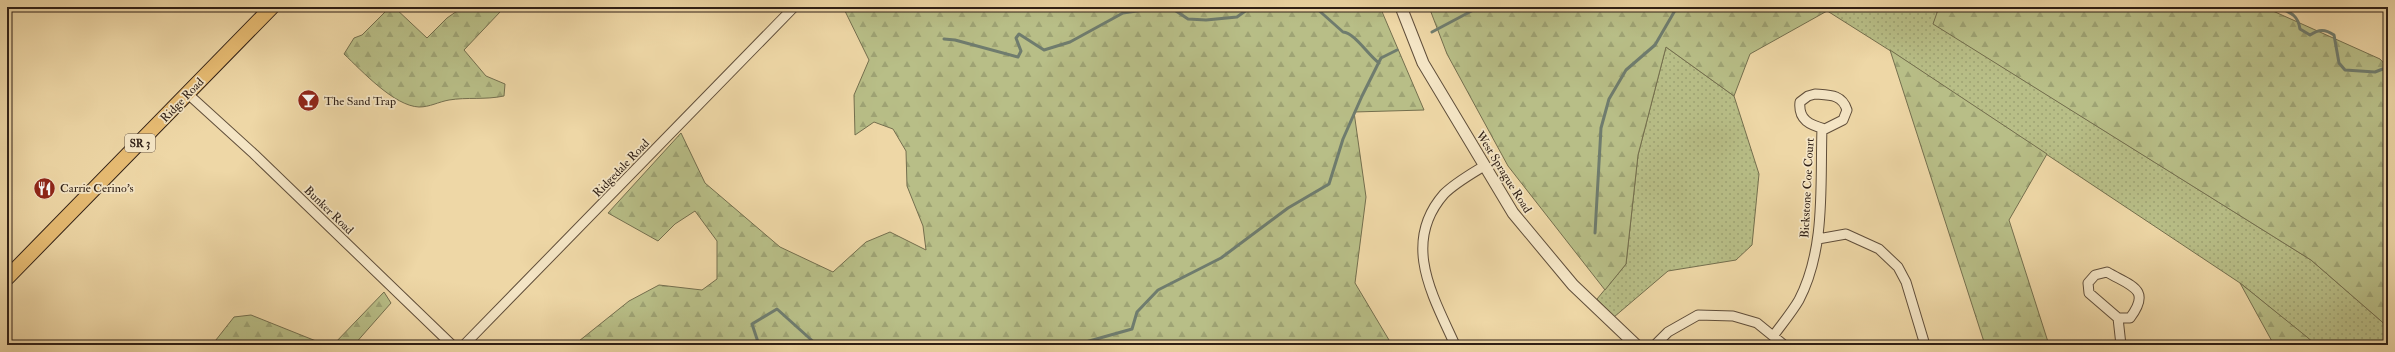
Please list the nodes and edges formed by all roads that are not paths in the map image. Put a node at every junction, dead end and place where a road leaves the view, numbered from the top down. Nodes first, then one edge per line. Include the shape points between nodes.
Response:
1 (272, 7) edge
2 (794, 7) edge
3 (1401, 7) edge
4 (188, 94) junction
5 (1822, 128) junction
6 (1484, 166) junction
7 (1818, 239) junction
8 (7, 278) edge
9 (2118, 318) junction
10 (1774, 335) junction
11 (452, 345) edge
12 (464, 345) edge
13 (1455, 345) edge
14 (1636, 345) edge
15 (1655, 345) edge
16 (1784, 345) edge
17 (1925, 345) edge
18 (2121, 345) edge

1 - 4 main road, Ridge Road / SR 3
2 - 12 street, Ridgedale Road
3 - 6 street, West Sprague Road via 1423,63
4 - 8 main road, Ridge Road / SR 3
4 - 11 street, Bunker Road
5 - 5 street, Bickstone Coe Court via 1836,125 1843,120 1847,110 1845,102 1835,96 1808,96 1800,102 1803,118 1811,125
5 - 7 street, Bickstone Coe Court
6 - 13 street via 1445,194 1434,208 1425,230 1422,247 1423,270
6 - 14 street, West Sprague Road via 1513,213 1564,274
7 - 10 street, Bickstone Coe Court via 1806,285
7 - 17 street via 1846,234 1879,249 1898,267 1906,282
9 - 9 street via 2089,293 2088,283 2095,275 2107,272 2137,290 2141,299 2138,307 2130,318
9 - 18 street
10 - 15 street via 1757,323 1733,316 1698,315 1668,332
10 - 16 street

